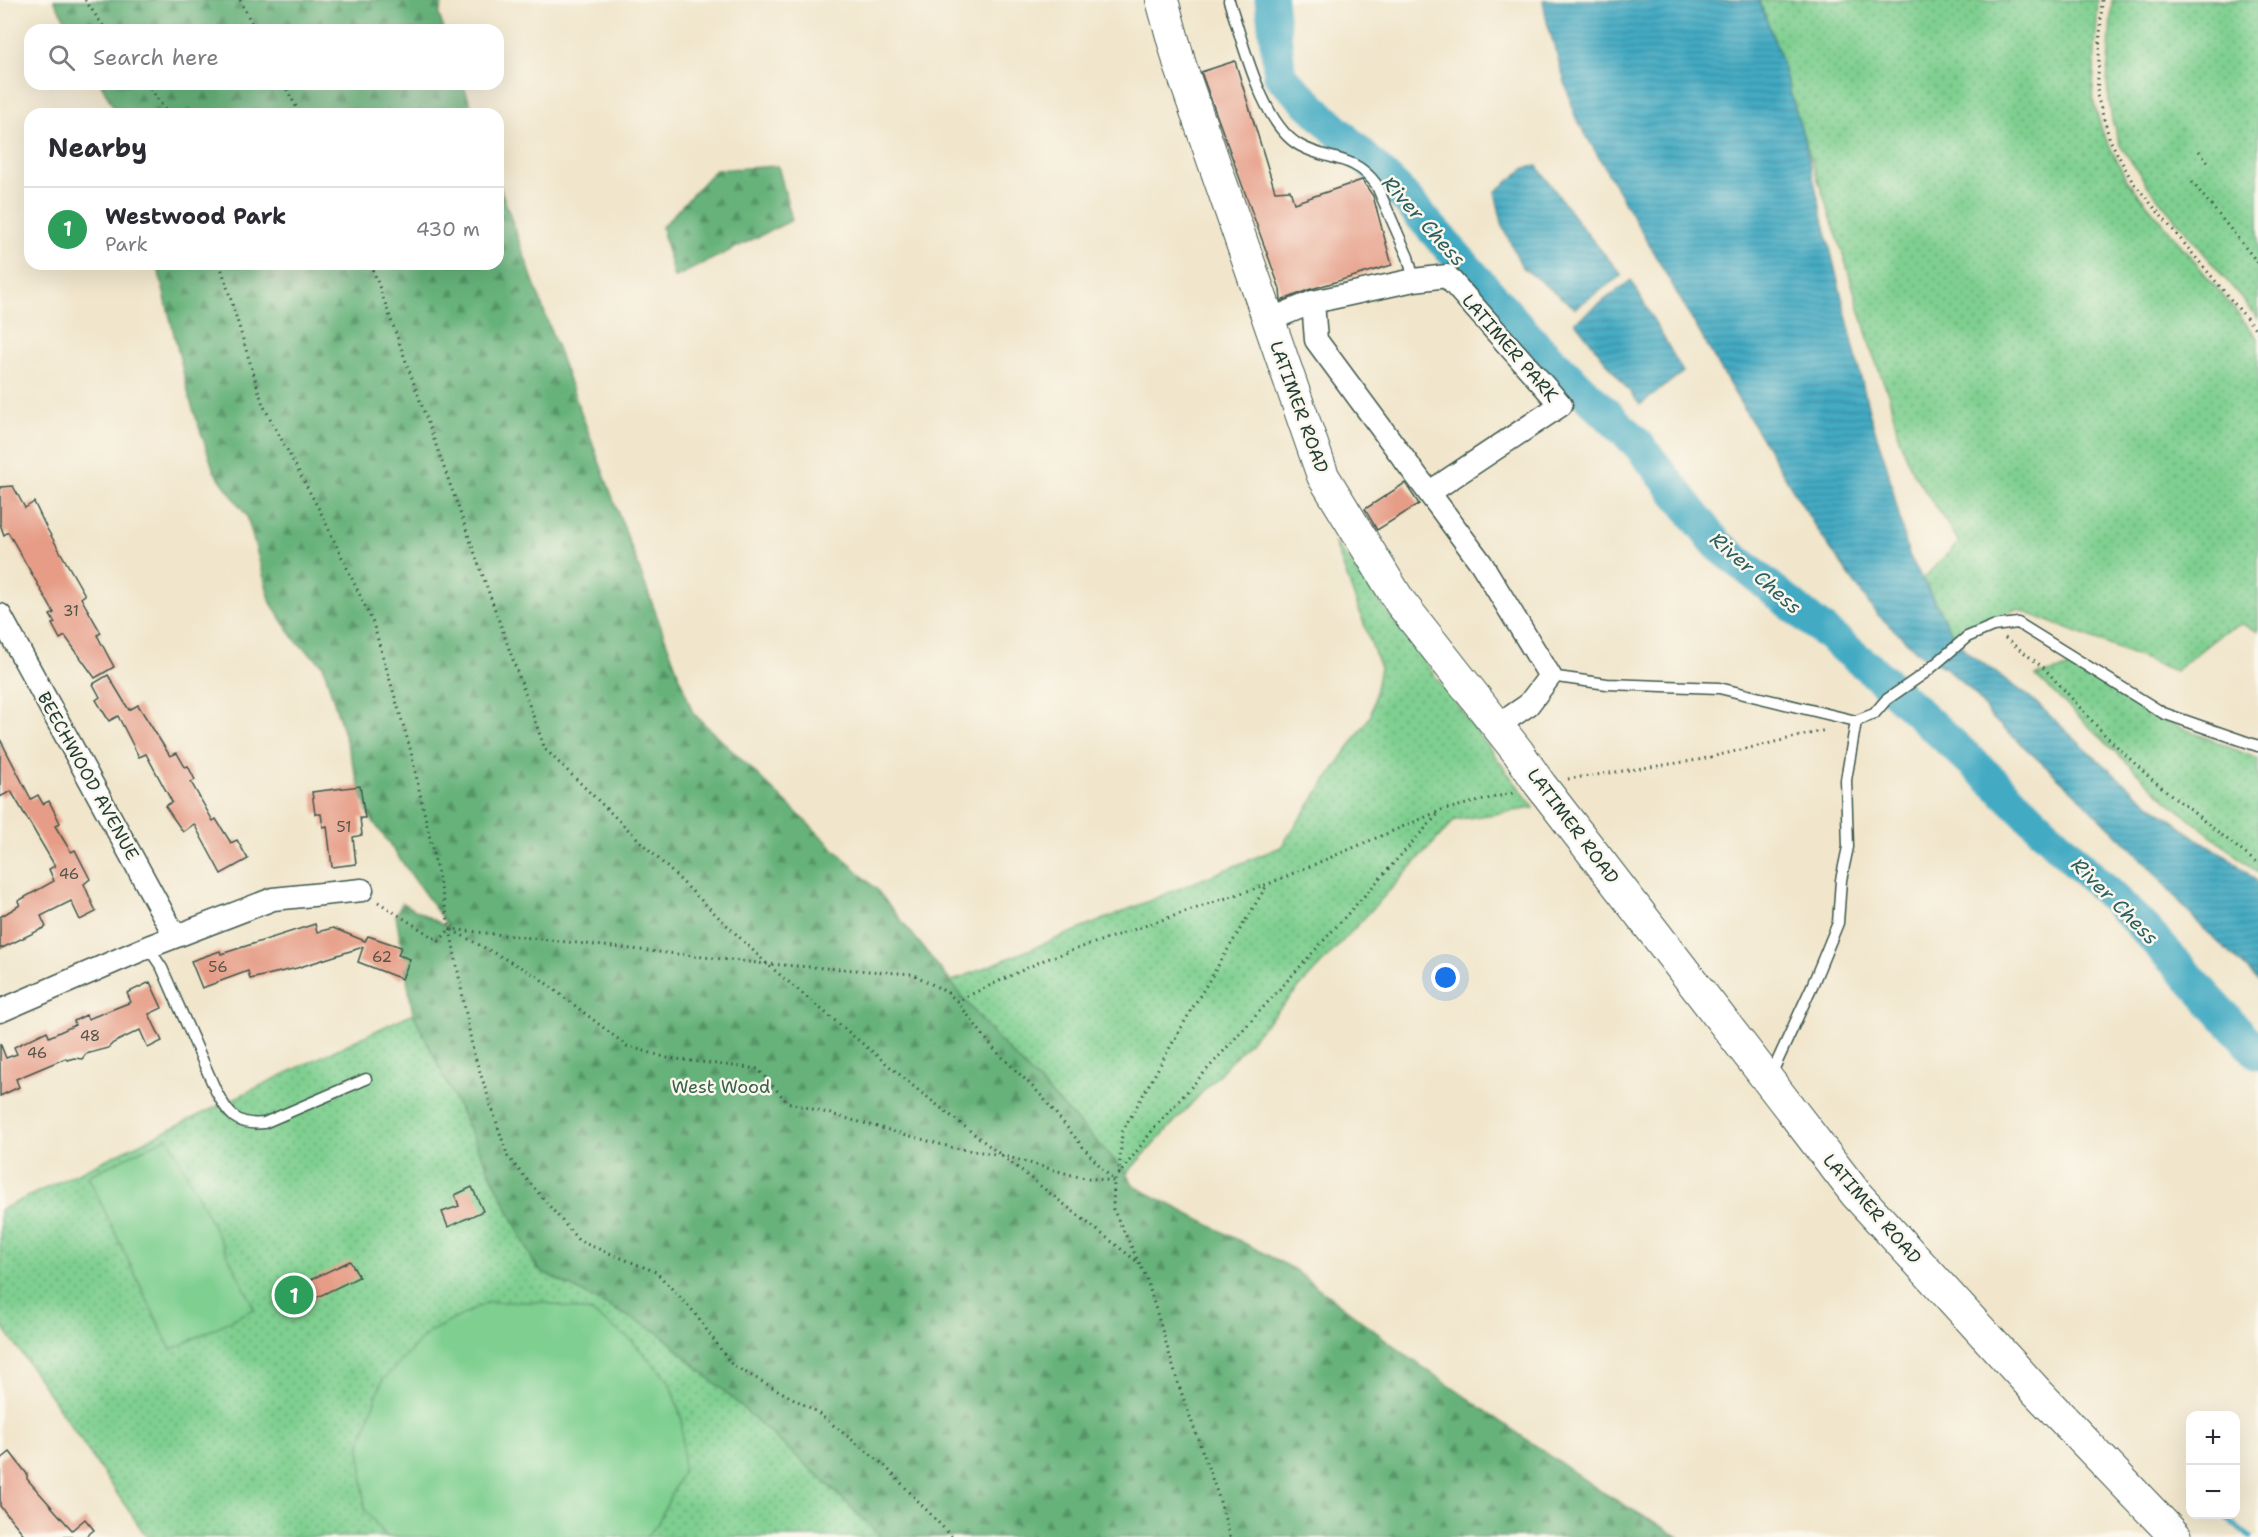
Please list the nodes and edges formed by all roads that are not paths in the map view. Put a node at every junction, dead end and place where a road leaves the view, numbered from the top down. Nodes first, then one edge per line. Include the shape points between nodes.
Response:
1 (1162, 0) edge
2 (1229, 1) edge
3 (1414, 280) junction
4 (1313, 302) junction
5 (1267, 321) junction
6 (1430, 492) junction
7 (0, 615) edge
8 (1550, 676) junction
9 (1856, 721) junction
10 (1497, 726) junction
11 (2258, 746) edge
12 (362, 890) road end
13 (175, 936) junction
14 (148, 947) junction
15 (0, 1011) edge
16 (366, 1079) dead end
17 (1768, 1081) junction
18 (2176, 1537) edge

1 - 5 street, LATIMER ROAD via 1180,66
2 - 3 lane via 1260,93 1273,118 1299,145 1359,165 1369,174 1408,257
3 - 4 street, LATIMER PARK
3 - 6 street, LATIMER PARK via 1447,276 1561,405
4 - 5 street, LATIMER PARK
4 - 6 street via 1316,340
5 - 10 street, LATIMER ROAD via 1323,476 1400,603
6 - 8 street via 1481,563
7 - 13 street, BEECHWOOD AVENUE
8 - 9 lane via 1607,684 1719,688
8 - 10 street via 1528,705
9 - 11 lane via 1874,714 1886,700 1967,637 1993,626 2018,623 2163,713
9 - 17 lane via 1846,780 1848,847 1838,923
10 - 17 street, LATIMER ROAD
12 - 13 street via 273,899
13 - 14 street
14 - 15 street
14 - 16 lane via 162,968 216,1091 226,1110 237,1120 250,1125 264,1123
17 - 18 street, LATIMER ROAD via 1856,1194

